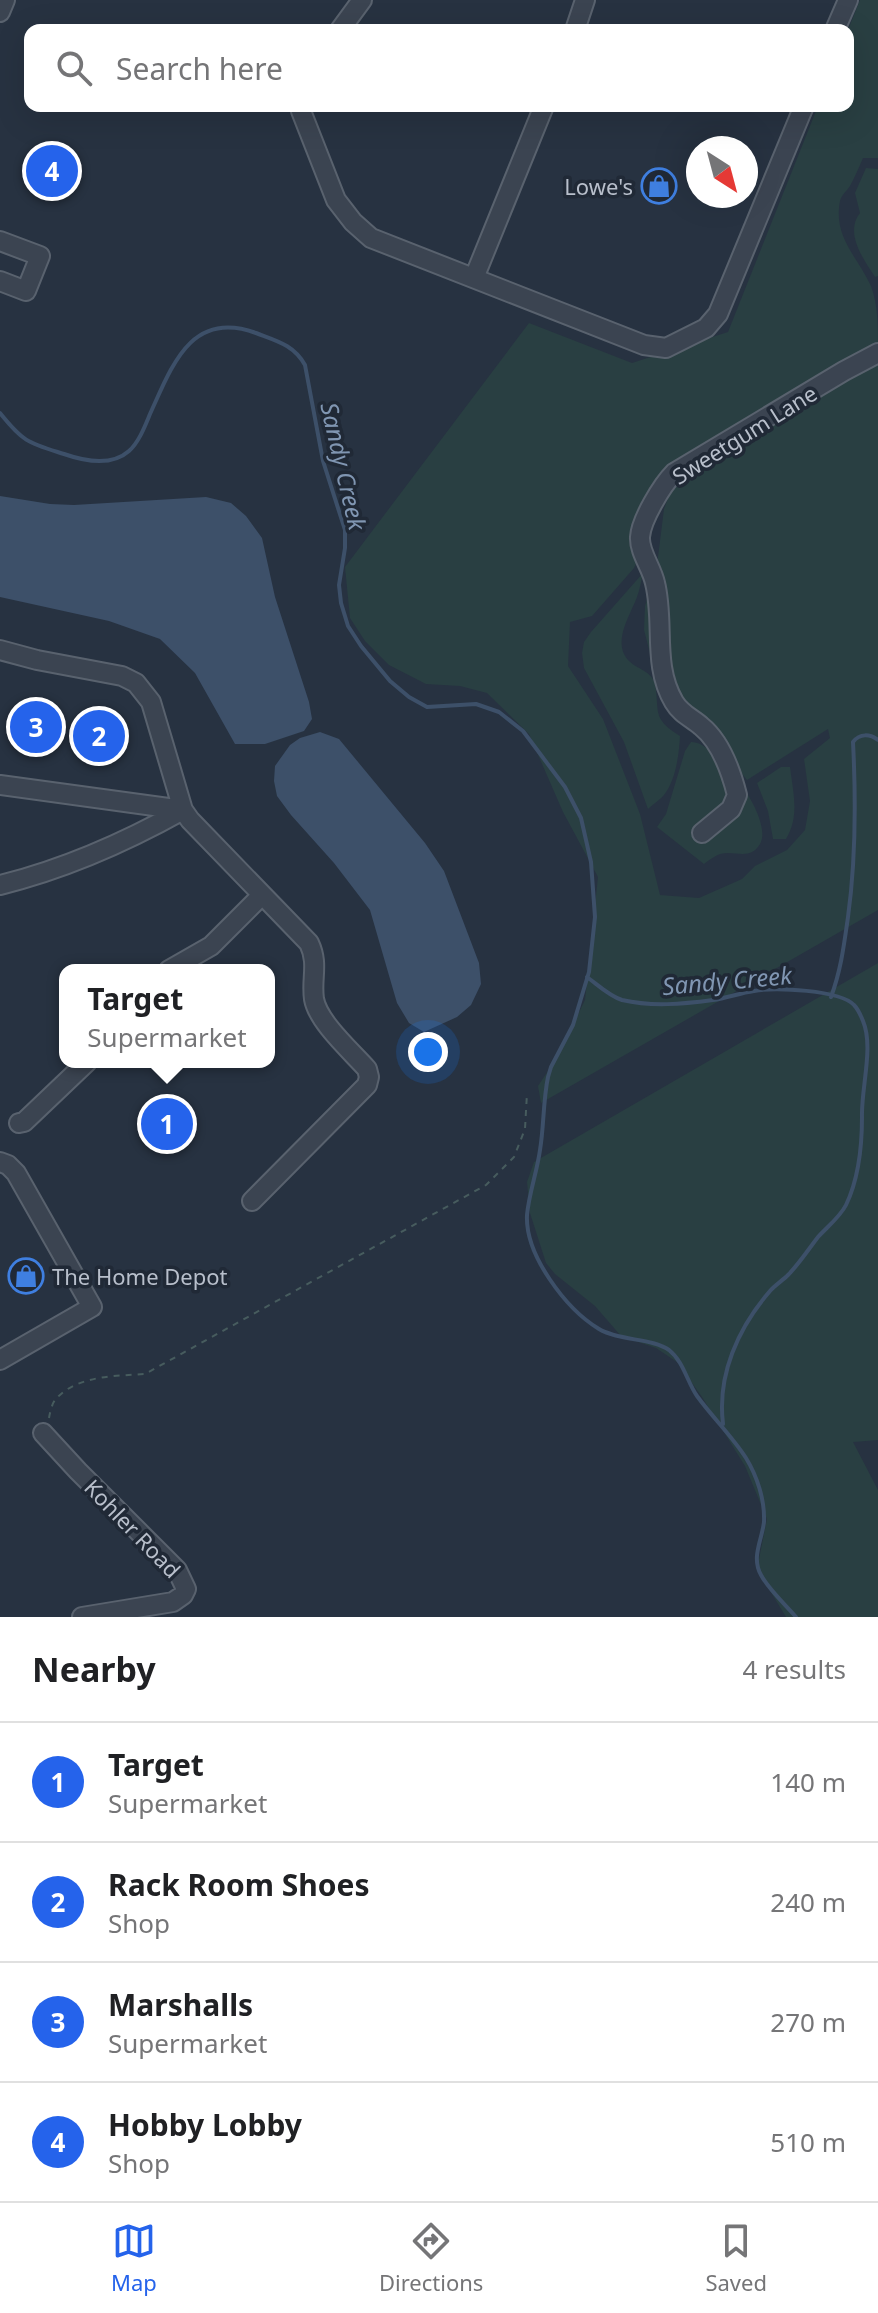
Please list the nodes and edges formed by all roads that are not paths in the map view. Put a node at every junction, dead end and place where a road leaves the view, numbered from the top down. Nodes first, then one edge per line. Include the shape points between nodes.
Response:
1 (5, 0) edge
2 (362, 0) edge
3 (585, 0) edge
4 (848, 0) edge
5 (0, 12) edge
6 (344, 24) edge
7 (577, 24) edge
8 (838, 24) edge
9 (301, 112) edge
10 (542, 112) edge
11 (802, 112) edge
12 (0, 241) edge
13 (474, 278) junction
14 (0, 281) edge
15 (878, 353) edge
16 (0, 650) edge
17 (0, 785) edge
18 (183, 810) junction
19 (702, 833) dead end
20 (0, 885) edge
21 (262, 895) junction
22 (180, 964) edge
23 (81, 1068) edge
24 (19, 1123) dead end
25 (0, 1162) edge
26 (252, 1201) dead end
27 (0, 1360) edge
28 (43, 1433) road end
29 (82, 1617) edge

1 - 5 street
2 - 6 street
3 - 7 street
4 - 8 street
9 - 13 street via 336,200 353,222 371,238
10 - 13 street
11 - 13 street via 718,314 706,328 666,348 644,345
12 - 14 street via 40,256 26,291
15 - 19 street, Sweetgum Lane via 674,473 641,529 640,544 655,582 667,688 682,713 717,743 737,795 731,809
16 - 18 street via 136,683 151,702
17 - 18 street
18 - 20 street via 77,862
18 - 21 street
21 - 22 street via 211,946
21 - 26 street via 309,943 315,956 314,999 321,1016 369,1077 367,1085
23 - 24 street
25 - 27 street via 16,1173 92,1307
28 - 29 street, Kohler Road via 177,1570 186,1589 173,1602

